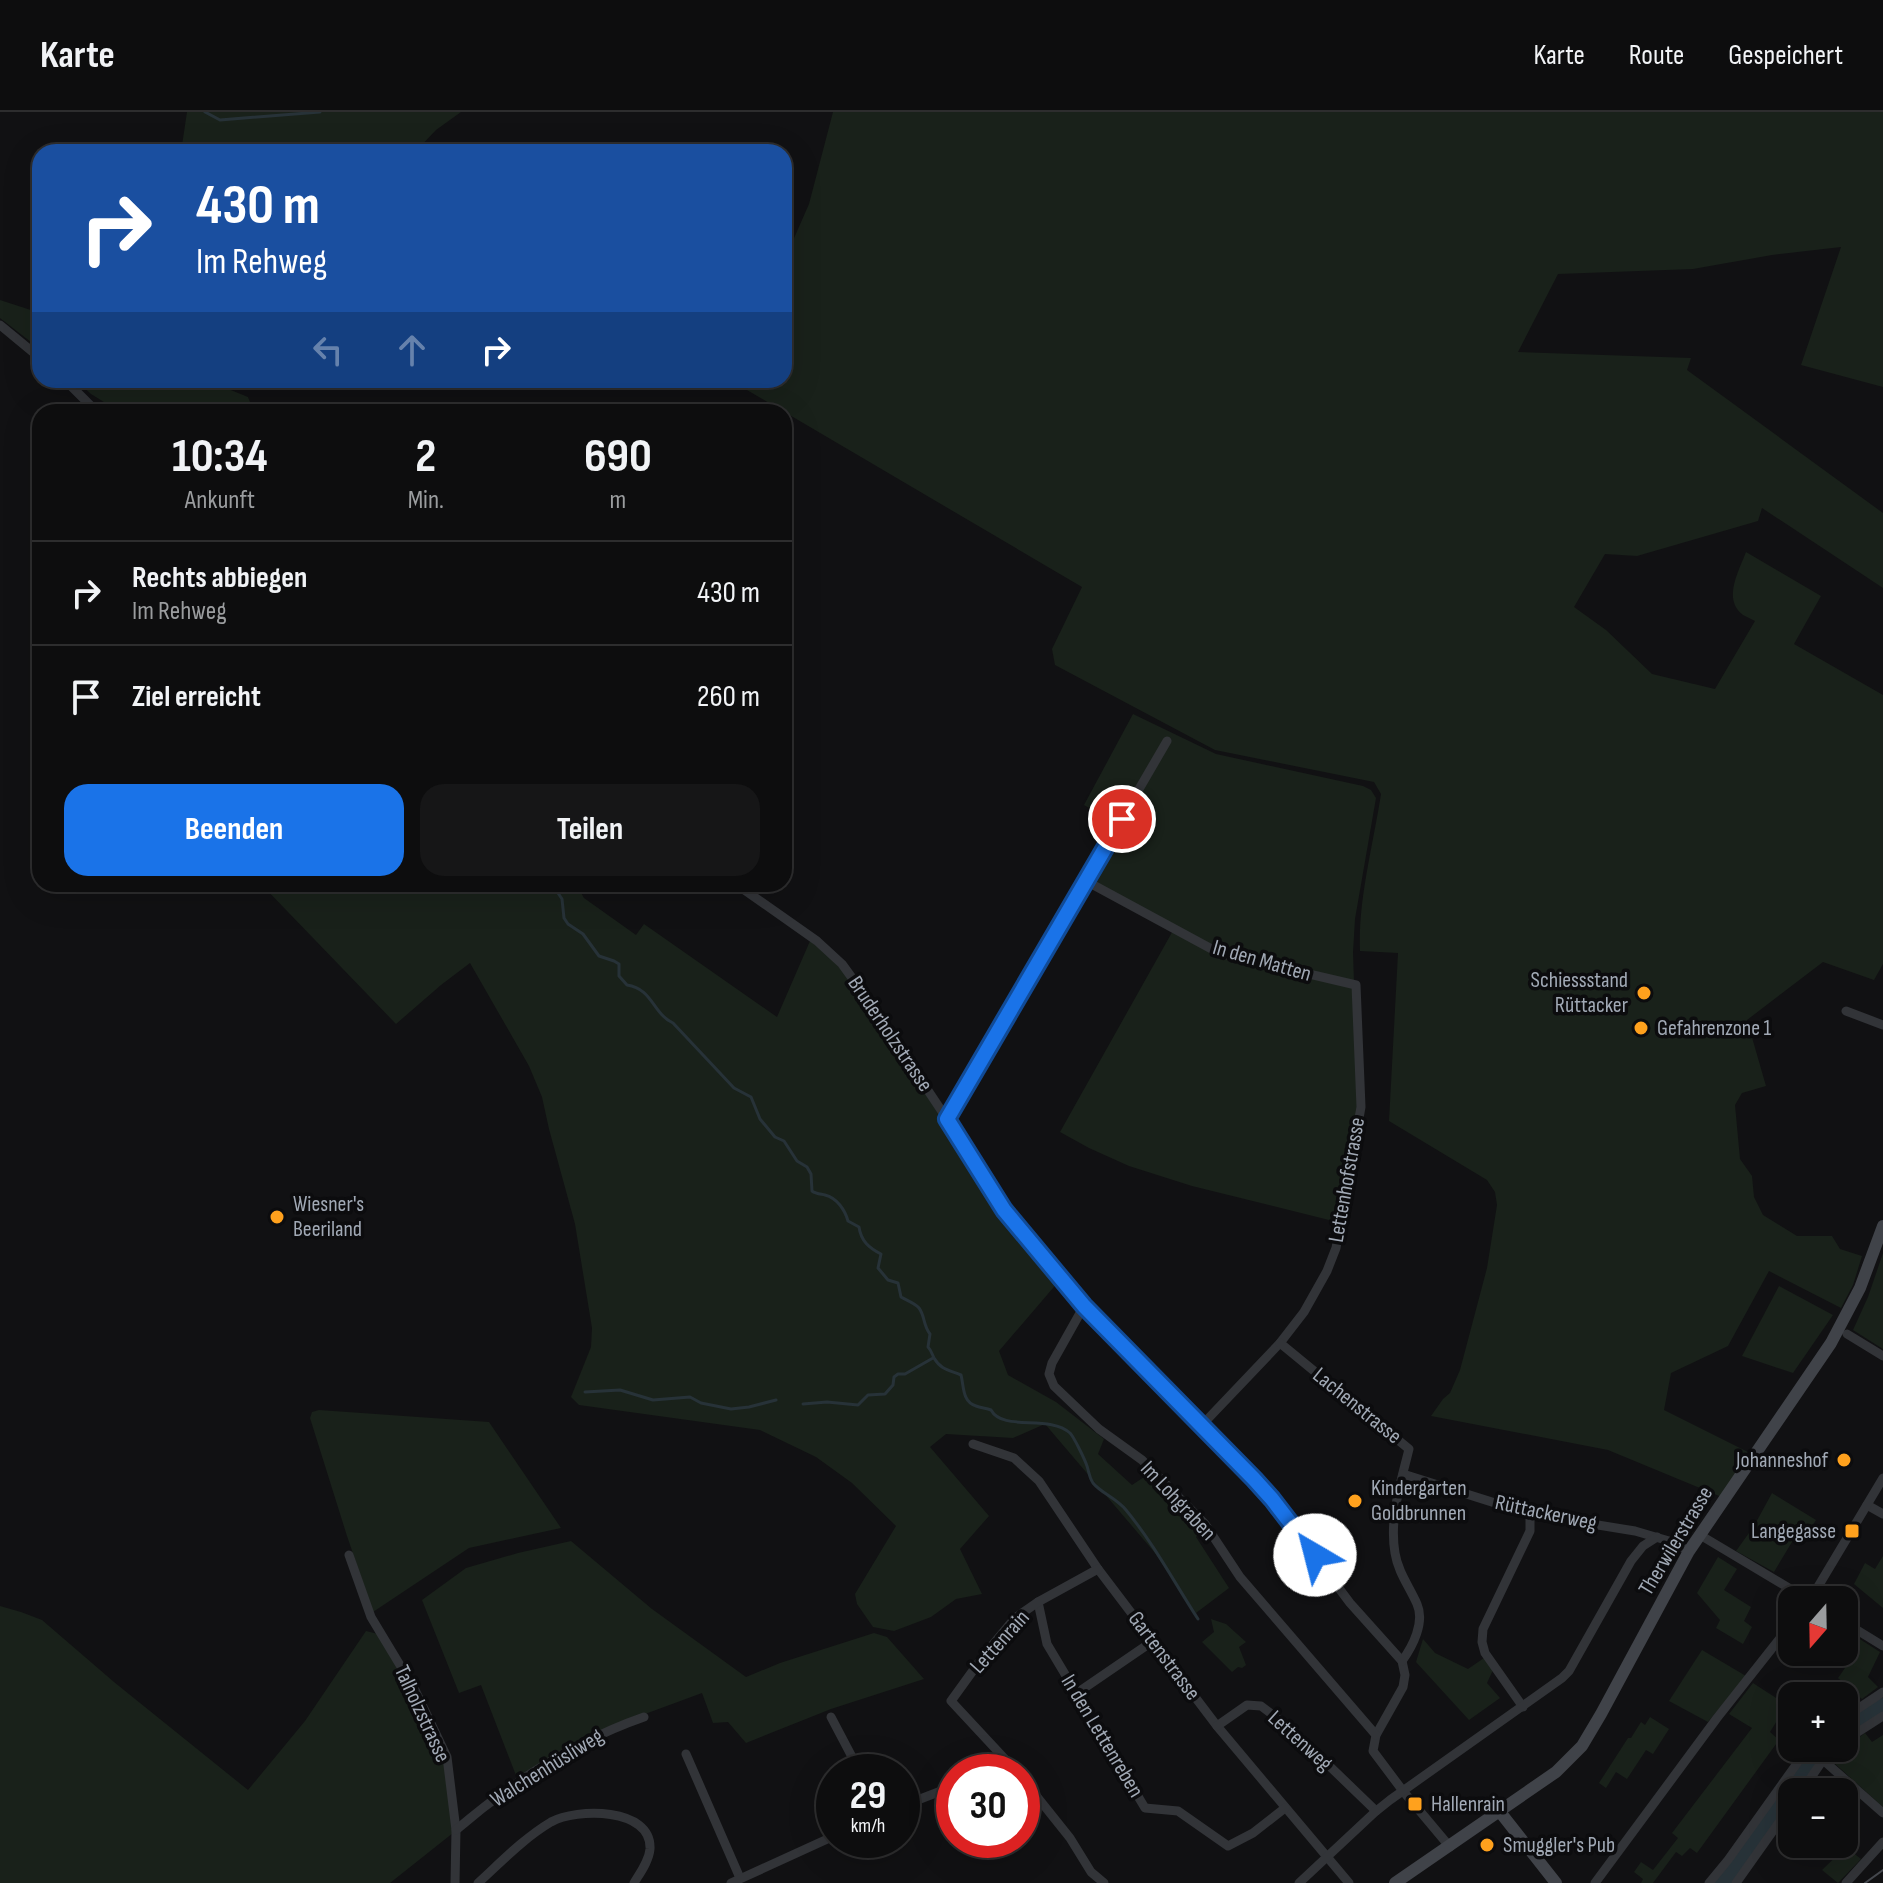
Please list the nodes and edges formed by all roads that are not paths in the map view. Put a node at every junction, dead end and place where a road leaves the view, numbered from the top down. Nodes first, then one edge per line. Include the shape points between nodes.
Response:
1 (0, 325) edge
2 (32, 351) edge
3 (73, 388) edge
4 (89, 404) edge
5 (1167, 741) dead end
6 (1086, 881) junction
7 (747, 892) edge
8 (1356, 985) joint
9 (1846, 1011) dead end
10 (1883, 1025) edge
11 (947, 1119) junction
12 (1883, 1226) edge
13 (1084, 1306) junction
14 (1847, 1334) dead end
15 (1280, 1343) junction
16 (1883, 1356) edge
17 (1202, 1425) junction
18 (973, 1444) dead end
19 (1403, 1474) junction
20 (1883, 1478) edge
21 (1867, 1505) junction
22 (1530, 1514) junction
23 (1883, 1514) edge
24 (1700, 1535) junction
25 (1657, 1537) junction
26 (1689, 1551) junction
27 (349, 1555) dead end
28 (1098, 1569) junction
29 (1786, 1586) edge
30 (1818, 1586) edge
31 (1038, 1602) junction
32 (1858, 1631) edge
33 (1153, 1641) junction
34 (1778, 1641) edge
35 (1883, 1646) edge
36 (1402, 1661) junction
37 (1883, 1692) edge
38 (1077, 1693) junction
39 (1523, 1707) junction
40 (1858, 1709) edge
41 (1883, 1716) edge
42 (644, 1717) dead end
43 (831, 1717) dead end
44 (1217, 1726) junction
45 (1858, 1732) edge
46 (1376, 1735) junction
47 (686, 1754) dead end
48 (851, 1754) edge
49 (1001, 1754) edge
50 (1798, 1762) edge
51 (1825, 1762) edge
52 (1403, 1791) junction
53 (1040, 1800) edge
54 (1285, 1808) junction
55 (1376, 1811) junction
56 (1500, 1812) junction
57 (1883, 1813) edge
58 (1778, 1824) edge
59 (456, 1830) junction
60 (1883, 1842) edge
61 (816, 1844) edge
62 (1450, 1847) junction
63 (1883, 1856) edge
64 (1326, 1858) junction
65 (1870, 1859) junction
66 (736, 1880) edge
67 (455, 1883) edge
68 (478, 1883) edge
69 (634, 1883) edge
70 (1104, 1883) edge
71 (1299, 1883) edge
72 (1349, 1883) edge
73 (1395, 1883) edge
74 (1556, 1883) edge
75 (1595, 1883) edge
76 (1709, 1883) edge
77 (1736, 1883) edge
78 (1846, 1883) edge

1 - 2 street
3 - 4 street
5 - 6 street
6 - 8 street, In den Matten via 1219,953
6 - 11 street
7 - 11 street, Bruderholzstrasse via 842,964
8 - 15 street, Lettenhofstrasse via 1361,1107 1336,1248 1304,1312
9 - 10 street
11 - 13 street, Bruderholzstrasse via 1004,1210
12 - 24 main road, Therwilerstrasse via 1860,1288 1831,1343
13 - 17 street, Bruderholzstrasse
13 - 46 street, Im Lohgraben via 1052,1363 1054,1386 1142,1460 1205,1524 1246,1585
14 - 16 street
15 - 17 street, Lettenhofstrasse
15 - 19 street, Lachenstrasse via 1409,1449
17 - 36 street, Bruderholzstrasse via 1272,1499 1350,1603
18 - 28 street, Gartenstrasse via 1014,1458 1039,1481
19 - 22 street, Rüttackerweg
19 - 36 street, Lachenstrasse via 1395,1506 1395,1553 1420,1618
20 - 21 street
21 - 23 street
21 - 30 street
22 - 25 street, Rüttackerweg
22 - 39 street via 1530,1531 1483,1629 1482,1642
24 - 26 main road, Therwilerstrasse
24 - 29 street
25 - 26 street, Rüttackerweg
25 - 39 street via 1631,1561 1569,1671
26 - 56 main road, Therwilerstrasse via 1582,1746 1562,1768
27 - 59 street, Talholzstrasse via 371,1617 447,1757
28 - 31 street, Lettenrain
28 - 33 street, Gartenstrasse
31 - 38 street, In den Lettenreben via 1047,1644
31 - 49 street, Lettenrain via 1015,1618 951,1701
32 - 35 street
33 - 38 street
33 - 44 street, Gartenstrasse
34 - 75 street
36 - 46 street via 1403,1687
37 - 40 street
38 - 54 street, In den Lettenreben via 1145,1808 1178,1811 1228,1846
39 - 52 street
41 - 45 street
42 - 59 street, Walchenhüsliweg via 583,1741
43 - 48 street
44 - 54 street, Gartenstrasse
44 - 55 street, Lettenweg via 1247,1705 1261,1706
46 - 52 street via 1375,1757
47 - 66 street
50 - 76 street
51 - 57 street
52 - 55 street
52 - 62 street
53 - 70 street
54 - 64 street, Gartenstrasse
55 - 64 street
56 - 62 main road, Therwilerstrasse
56 - 74 main road
58 - 77 street
59 - 67 street, Talholzstrasse
60 - 65 street
61 - 66 street
62 - 73 main road, Therwilerstrasse
63 - 65 street
64 - 71 street
64 - 72 street, Gartenstrasse
65 - 78 street
68 - 69 street via 553,1821 606,1814 638,1823 647,1836 648,1857

